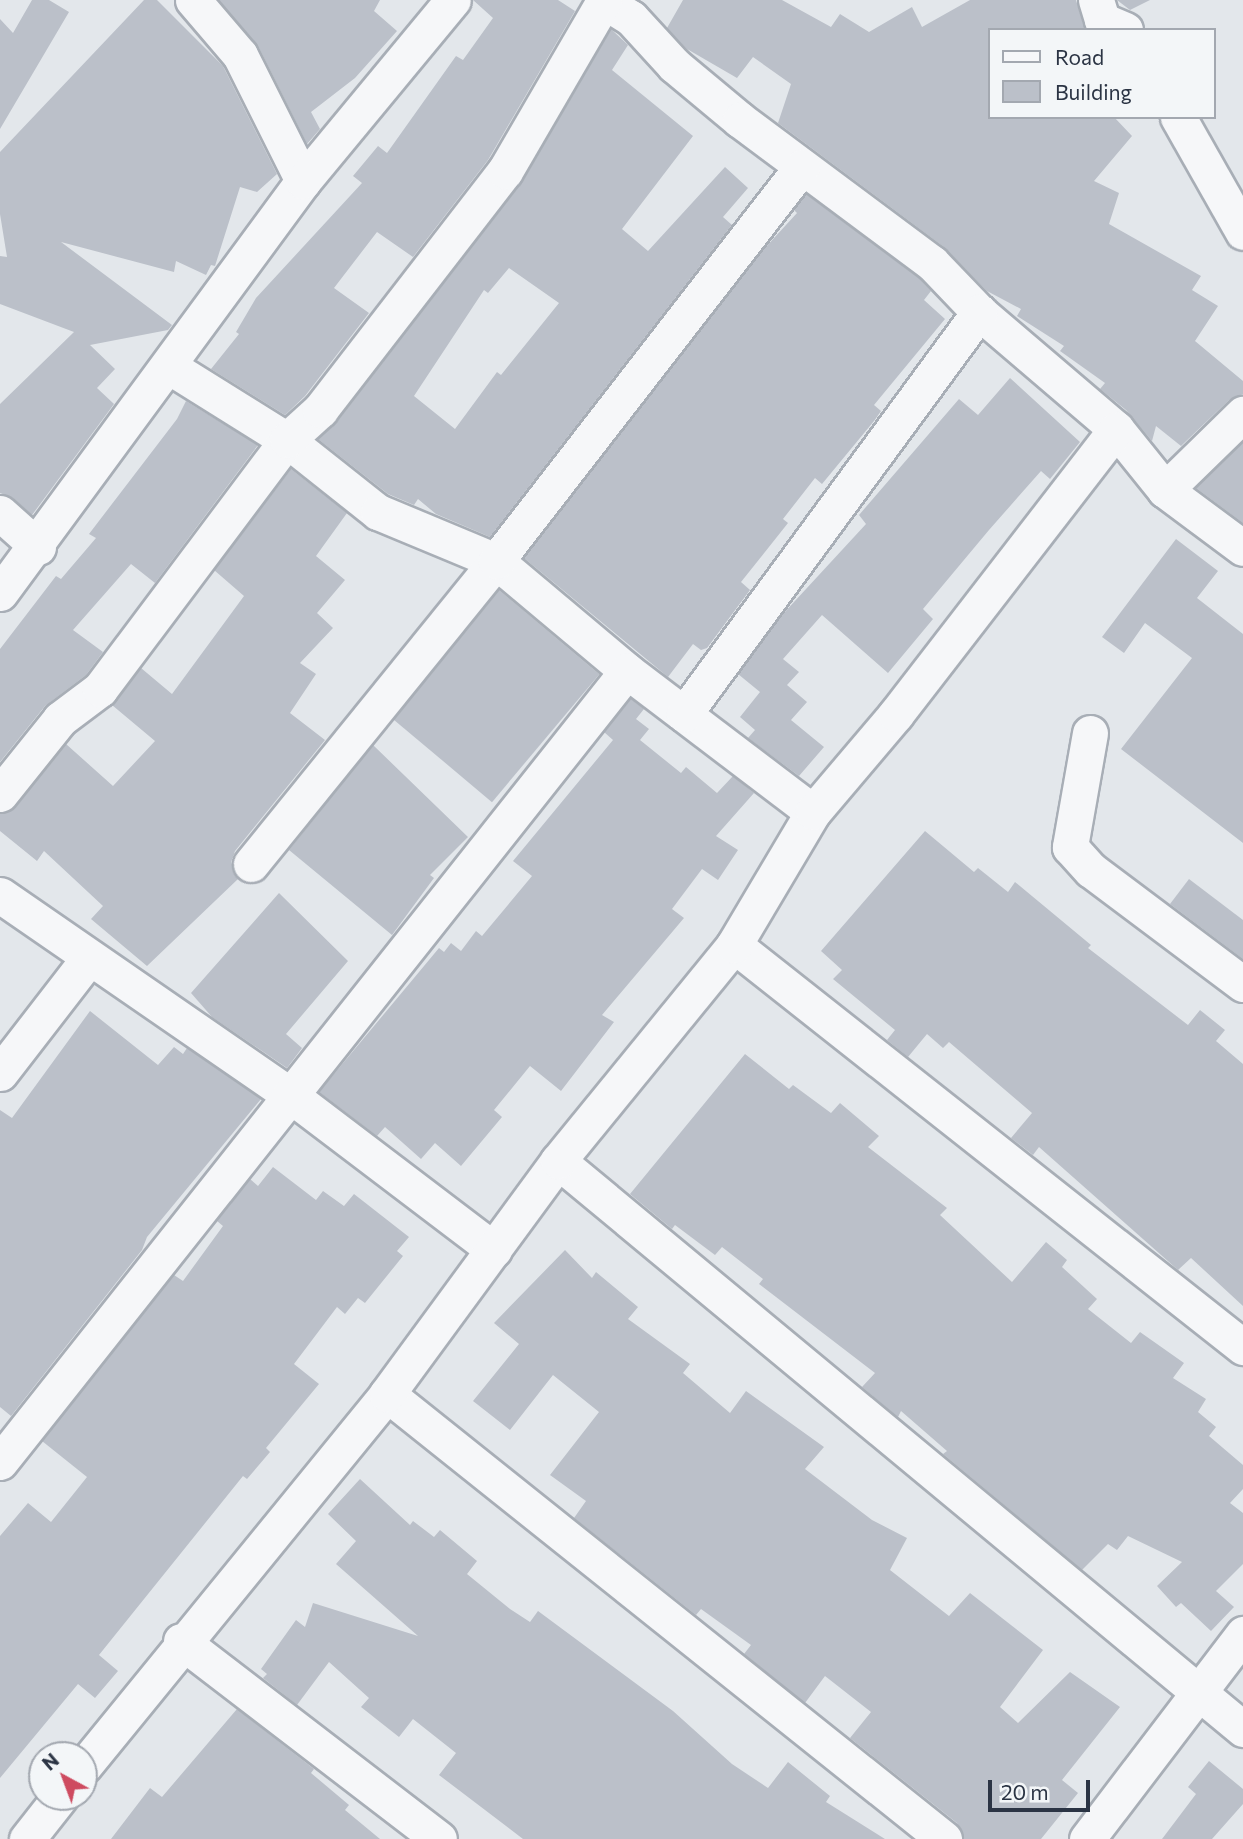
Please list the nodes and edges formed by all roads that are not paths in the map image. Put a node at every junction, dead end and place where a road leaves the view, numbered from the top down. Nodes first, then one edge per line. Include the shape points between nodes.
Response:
1 (192, 0) edge
2 (453, 0) edge
3 (1096, 0) edge
4 (621, 5) edge
5 (1120, 28) edge
6 (1179, 119) edge
7 (802, 167) junction
8 (303, 181) junction
9 (1243, 232) edge
10 (979, 312) junction
11 (170, 368) junction
12 (1243, 414) edge
13 (1116, 429) junction
14 (287, 440) junction
15 (1165, 490) junction
16 (0, 513) edge
17 (38, 547) junction
18 (1243, 548) edge
19 (496, 561) junction
20 (0, 593) edge
21 (627, 671) junction
22 (684, 714) junction
23 (1090, 733) dead end
24 (0, 794) edge
25 (813, 812) junction
26 (251, 864) dead end
27 (0, 895) edge
28 (734, 945) junction
29 (89, 958) junction
30 (1243, 984) edge
31 (0, 1073) edge
32 (290, 1095) junction
33 (558, 1161) junction
34 (494, 1250) junction
35 (1243, 1347) edge
36 (387, 1394) junction
37 (0, 1462) edge
38 (1243, 1634) edge
39 (181, 1641) junction
40 (1201, 1690) junction
41 (1243, 1729) edge
42 (98, 1748) edge
43 (49, 1811) edge
44 (27, 1839) edge
45 (439, 1839) edge
46 (944, 1839) edge
47 (1087, 1839) edge

1 - 8 street via 240,55
2 - 8 street
3 - 5 street via 1102,20
4 - 7 street via 674,65
4 - 14 street via 505,171 320,410
6 - 9 street
7 - 10 street via 932,263
7 - 19 street
8 - 11 street
10 - 13 street
10 - 22 street
11 - 14 street
11 - 17 street
12 - 15 street
13 - 15 street
13 - 25 street via 895,714
14 - 19 street via 378,512
14 - 24 street via 100,689 60,719
15 - 18 street
16 - 17 street
17 - 20 street
19 - 21 street
19 - 26 street
21 - 22 street
21 - 32 street
22 - 25 street
23 - 30 street via 1070,847 1091,870
25 - 28 street
27 - 29 street
28 - 33 street
28 - 35 street
29 - 31 street
29 - 32 street
32 - 34 street
32 - 37 street
33 - 34 street
33 - 40 street
34 - 36 street
36 - 39 street
36 - 46 street
38 - 40 street
39 - 42 street
39 - 45 street
40 - 41 street
40 - 47 street
43 - 44 street

